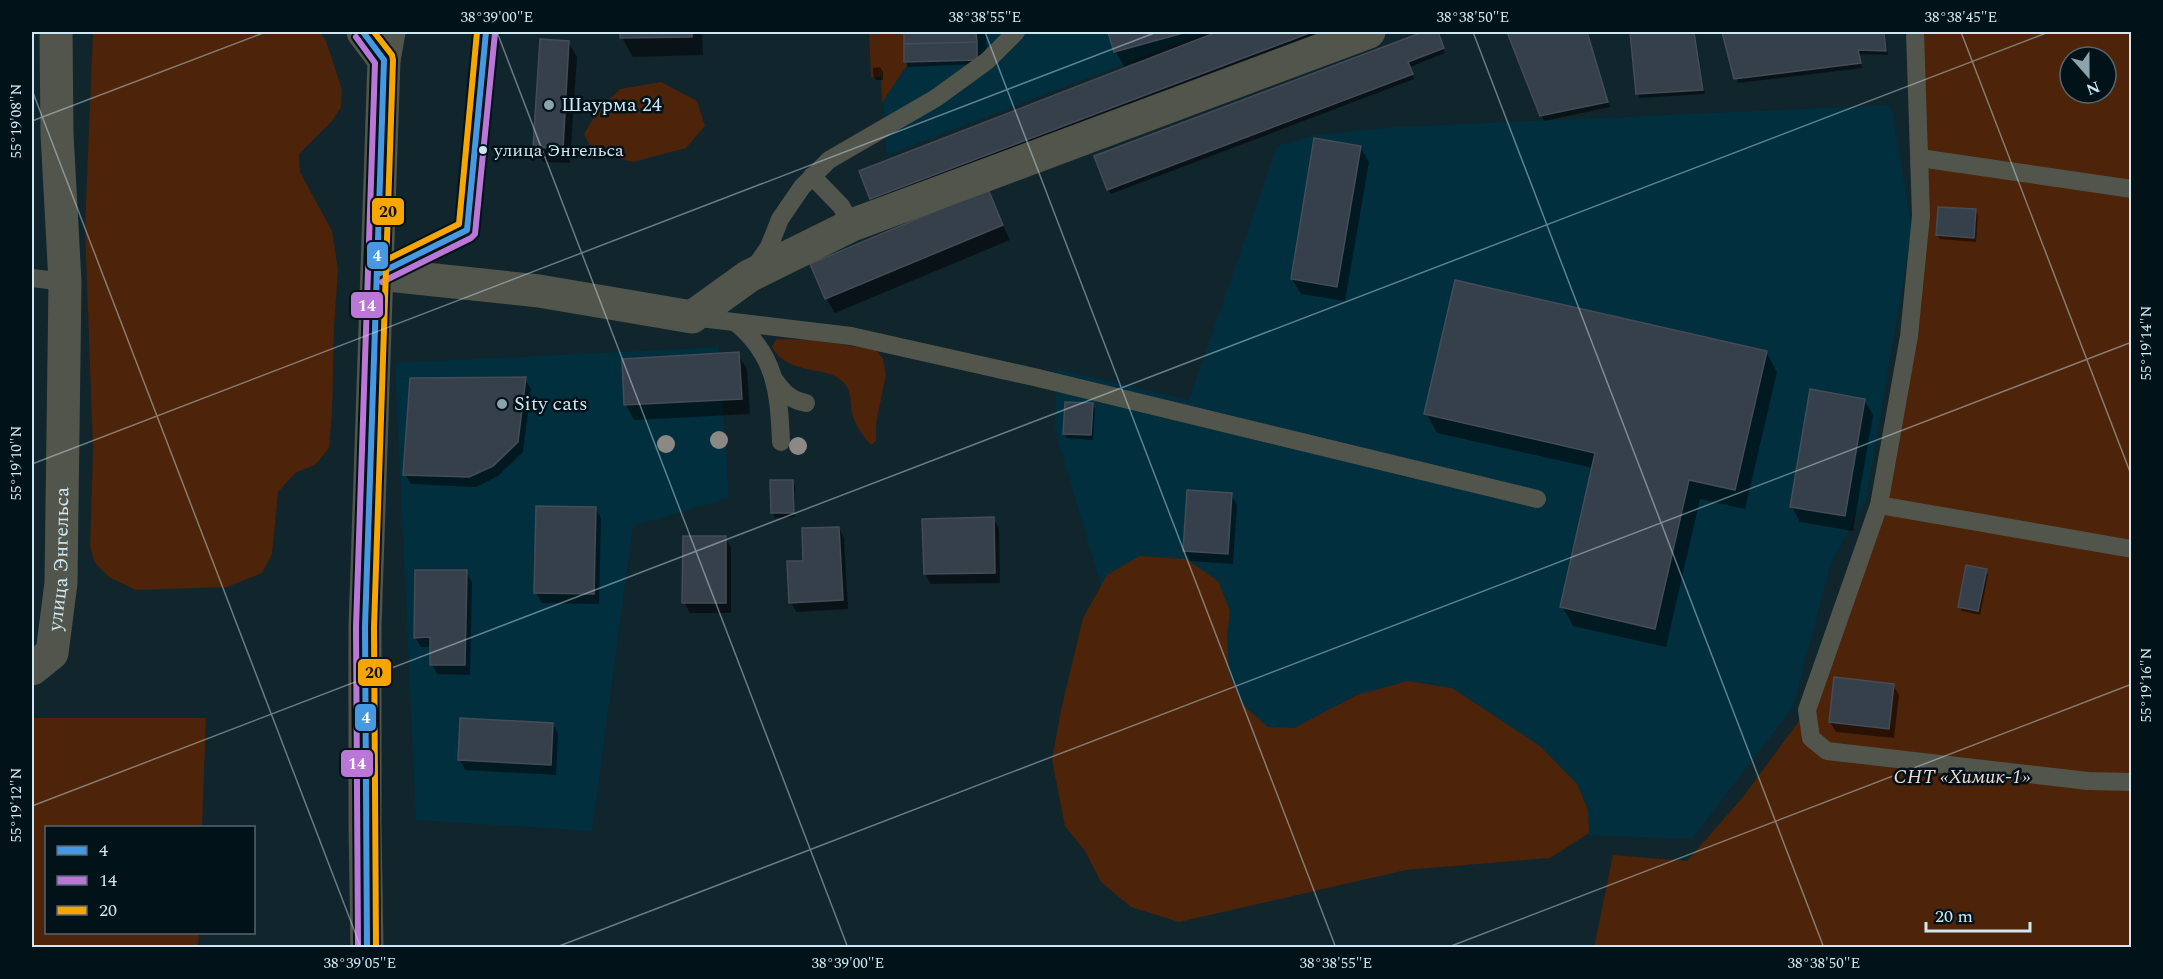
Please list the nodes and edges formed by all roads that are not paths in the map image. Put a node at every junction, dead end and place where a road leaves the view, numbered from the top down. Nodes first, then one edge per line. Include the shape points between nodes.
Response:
1 (56, 32) edge
2 (363, 32) edge
3 (486, 32) edge
4 (1016, 32) edge
5 (1369, 32) edge
6 (1915, 32) edge
7 (387, 46) edge
8 (1920, 158) junction
9 (813, 177) junction
10 (2132, 189) edge
11 (852, 225) junction
12 (378, 274) junction
13 (749, 276) junction
14 (32, 278) edge
15 (64, 282) junction
16 (692, 317) junction
17 (735, 322) junction
18 (774, 379) junction
19 (806, 403) dead end
20 (781, 442) dead end
21 (1537, 499) dead end
22 (1879, 505) junction
23 (2132, 549) edge
24 (42, 661) edge
25 (2132, 782) edge
26 (367, 948) edge

1 - 15 street, улица Энгельса
2 - 7 street
3 - 12 lane via 467,230
4 - 9 lane via 987,61 936,98 829,160
5 - 11 street
6 - 8 lane
7 - 12 street
8 - 10 lane
8 - 22 lane via 1921,216 1909,336
9 - 11 lane via 841,206
9 - 13 lane via 780,219 769,248
11 - 13 street
12 - 16 street via 539,291
12 - 26 street via 365,616
13 - 16 street
14 - 15 lane
15 - 24 street, улица Энгельса via 61,583
16 - 17 lane
17 - 18 lane via 765,355
17 - 21 lane via 851,336
18 - 19 lane via 784,394
18 - 20 lane
22 - 23 lane
22 - 25 lane via 1807,710 1811,738 1827,751 2088,781

